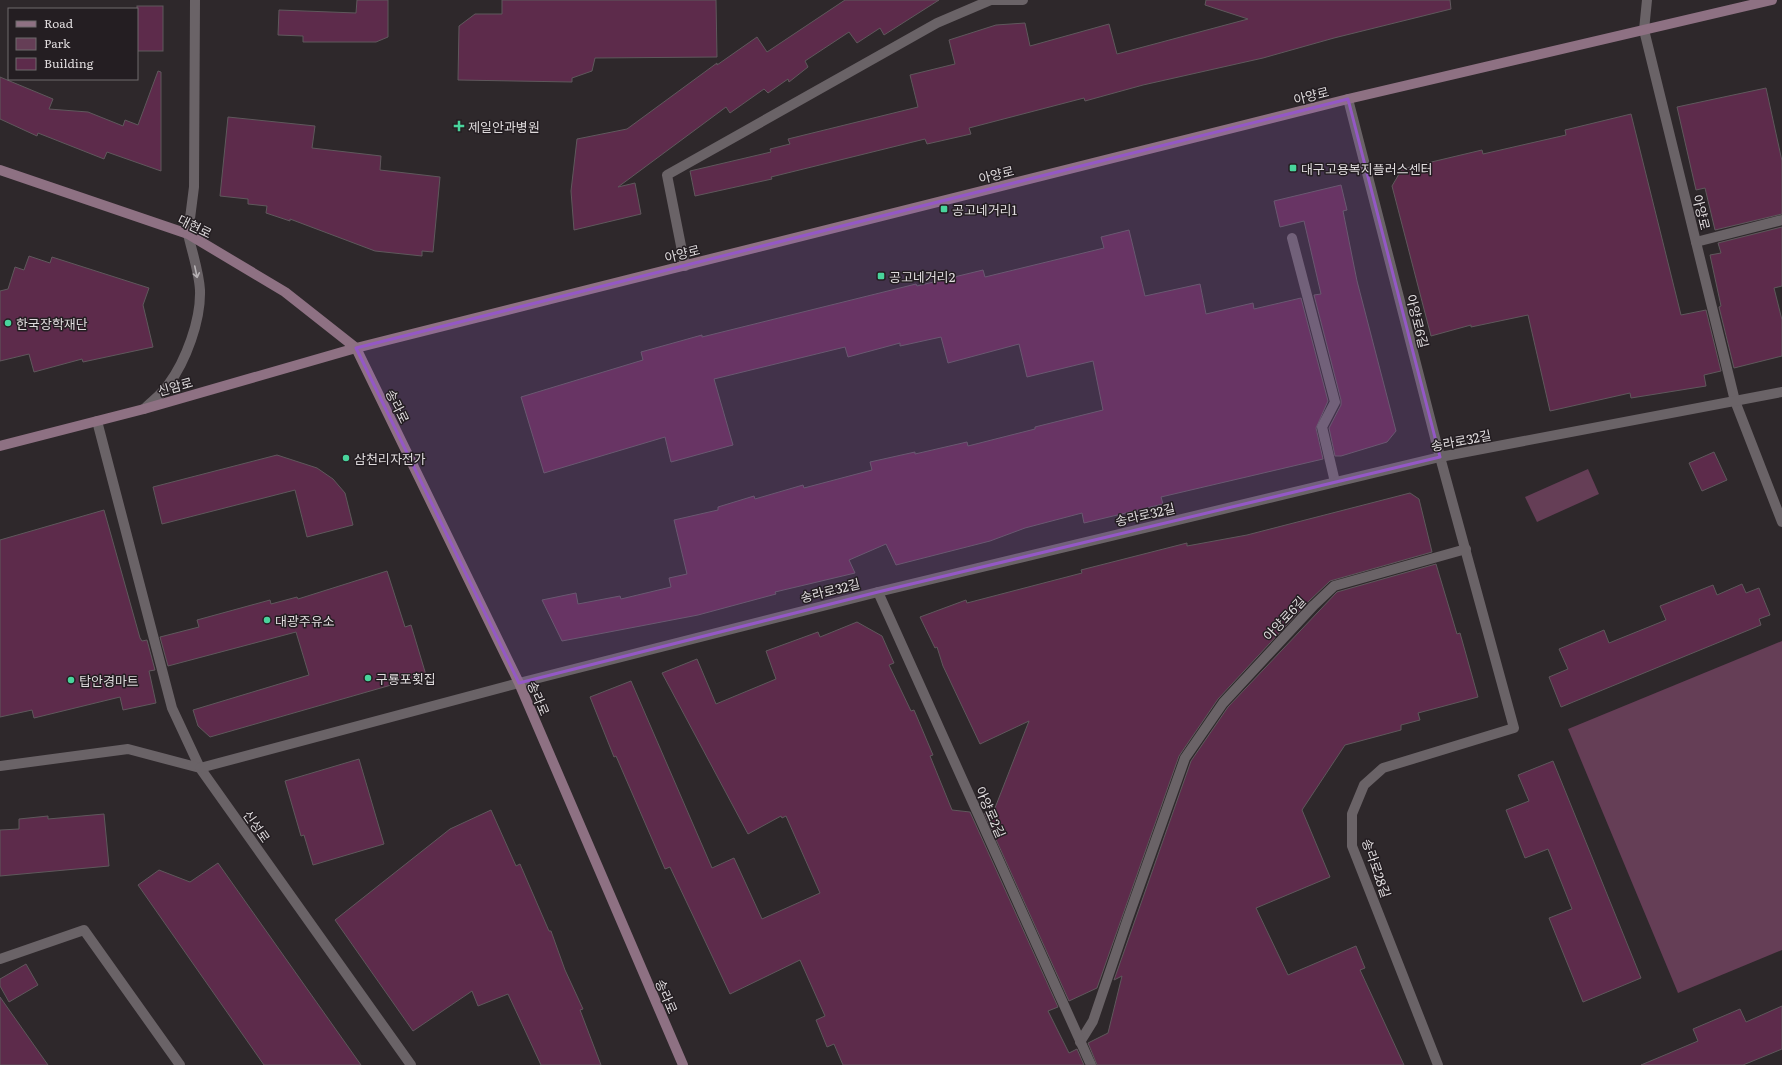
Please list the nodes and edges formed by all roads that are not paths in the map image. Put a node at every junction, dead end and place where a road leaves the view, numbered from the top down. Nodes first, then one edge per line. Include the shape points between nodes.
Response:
1 (195, 0) edge
2 (1023, 0) edge
3 (1647, 0) edge
4 (1772, 0) edge
5 (1644, 30) junction
6 (1348, 99) junction
7 (0, 170) edge
8 (1782, 220) edge
9 (188, 234) junction
10 (1292, 238) dead end
11 (1696, 242) junction
12 (685, 266) junction
13 (356, 348) junction
14 (1782, 392) edge
15 (1735, 401) junction
16 (144, 409) junction
17 (97, 421) junction
18 (0, 446) edge
19 (1440, 457) junction
20 (1335, 482) junction
21 (1782, 522) edge
22 (1466, 549) junction
23 (878, 592) junction
24 (519, 683) junction
25 (1514, 728) joint
26 (0, 766) edge
27 (200, 768) junction
28 (0, 959) edge
29 (1080, 1042) junction
30 (180, 1065) edge
31 (410, 1065) edge
32 (682, 1065) edge
33 (1091, 1065) edge
34 (1438, 1065) edge

1 - 9 street via 194,187
2 - 12 street via 991,0 937,23 667,175
3 - 5 street
4 - 5 main road, 아양로
5 - 6 main road, 아양로
5 - 11 street, 아양로
6 - 12 main road, 아양로
6 - 19 street, 아양로6길
7 - 9 main road, 대현로
8 - 11 street
9 - 13 main road, 대현로 via 285,292
9 -> 16 street via 200,289 195,329 168,386
10 - 20 street via 1335,402 1322,427
11 - 15 street, 아양로
12 - 13 main road, 아양로
13 - 16 main road, 신암로
13 - 24 main road, 송라로
14 - 15 street, 송라로32길
15 - 19 street, 송라로32길
15 - 21 street, 아양로
16 - 17 main road, 신암로
17 - 18 main road, 신암로
17 - 27 street, 신성로 via 172,708
19 - 20 street, 송라로32길
19 - 22 street, 아양로6길
20 - 23 street, 송라로32길
22 - 25 street, 아양로6길
22 - 29 street, 아양로6길 via 1334,586 1223,703 1185,758 1093,1021
23 - 24 street, 송라로32길
23 - 29 street, 아양로2길
24 - 27 street, 송라로32길
24 - 32 main road, 송라로
25 - 34 street, 송라로28길 via 1383,768 1364,785 1352,814 1352,846
26 - 27 street via 128,749
27 - 31 street, 신성로
28 - 30 street via 84,930
29 - 33 street, 아양로2길

